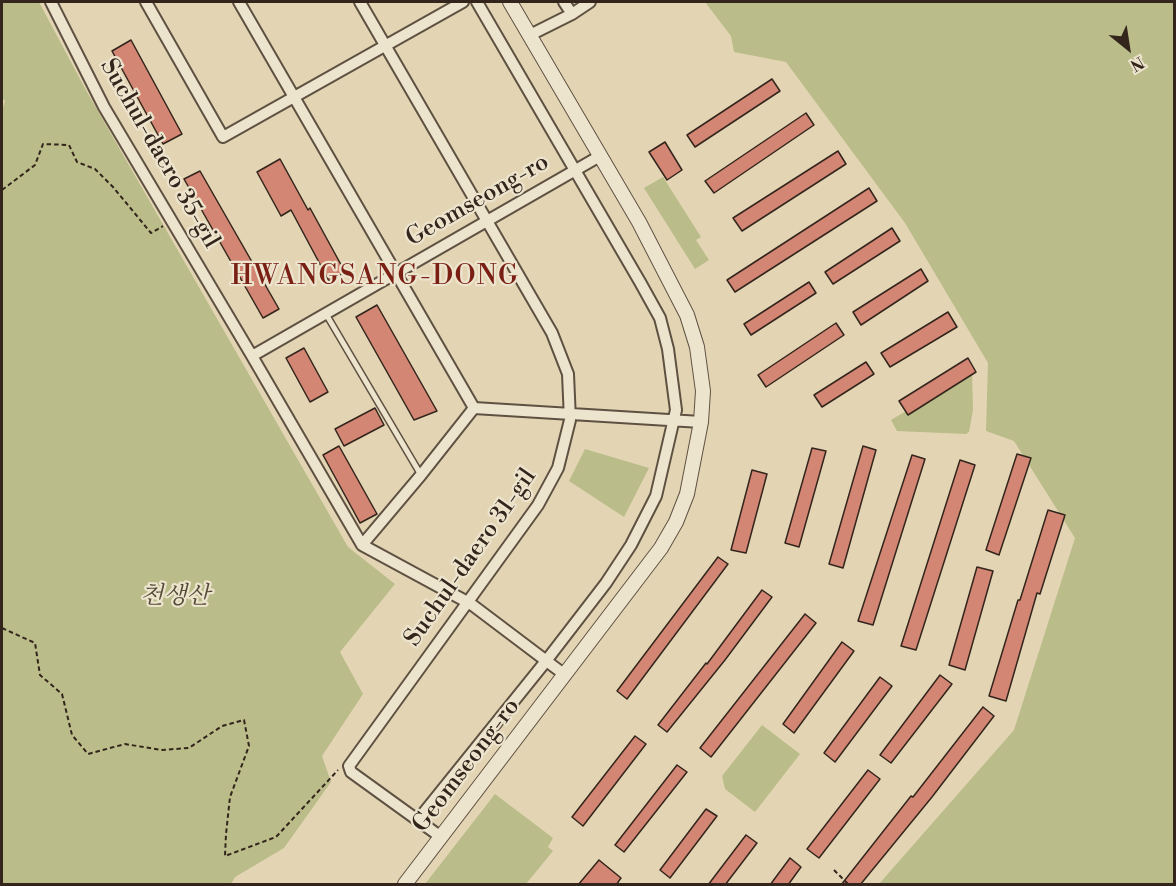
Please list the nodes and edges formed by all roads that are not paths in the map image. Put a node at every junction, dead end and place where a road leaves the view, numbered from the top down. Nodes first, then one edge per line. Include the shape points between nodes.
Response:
1 (51, 2) edge
2 (146, 2) edge
3 (239, 2) edge
4 (360, 2) edge
5 (463, 2) edge
6 (477, 2) edge
7 (510, 2) edge
8 (564, 2) edge
9 (590, 2) edge
10 (572, 14) junction
11 (530, 35) junction
12 (386, 45) junction
13 (294, 97) junction
14 (600, 156) junction
15 (576, 170) junction
16 (487, 221) junction
17 (396, 273) junction
18 (326, 314) junction
19 (252, 356) junction
20 (474, 408) junction
21 (570, 413) junction
22 (674, 419) junction
23 (701, 422) junction
24 (421, 475) junction
25 (362, 545) junction
26 (468, 602) junction
27 (546, 661) junction
28 (565, 675) junction
29 (418, 820) junction
30 (441, 837) junction
31 (405, 885) edge

1 - 19 street, Suchul-daero 35-gil via 104,107
2 - 13 street via 224,138
3 - 13 street
4 - 12 street, Suchul-daero 31-gil
5 - 12 street
6 - 15 street
7 - 11 street, Geomseong-ro
8 - 10 street
9 - 10 street
10 - 11 street
11 - 14 street, Geomseong-ro
12 - 13 street
12 - 16 street, Suchul-daero 31-gil
13 - 17 street
14 - 15 street, Geomseong-ro
14 - 23 street, Geomseong-ro via 687,315 698,358
15 - 16 street, Geomseong-ro
15 - 22 street via 660,318 675,387
16 - 17 street, Geomseong-ro
16 - 21 street, Suchul-daero 31-gil via 552,333 568,374
17 - 18 street, Geomseong-ro
17 - 20 street
18 - 19 street, Geomseong-ro
18 - 24 lane
19 - 25 street, Suchul-daero 35-gil
20 - 21 street
20 - 24 street
21 - 22 street
21 - 26 street, Suchul-daero 31-gil via 558,468 538,505
22 - 23 street
22 - 27 street via 656,496 631,545
23 - 28 street, Geomseong-ro via 687,494 676,522 661,548
24 - 25 street
25 - 26 street
26 - 27 street
26 - 29 street, Suchul-daero 31-gil via 349,766 351,772
27 - 28 street
27 - 29 street
28 - 30 street, Geomseong-ro
29 - 30 street, Suchul-daero 31-gil
30 - 31 street, Geomseong-ro

